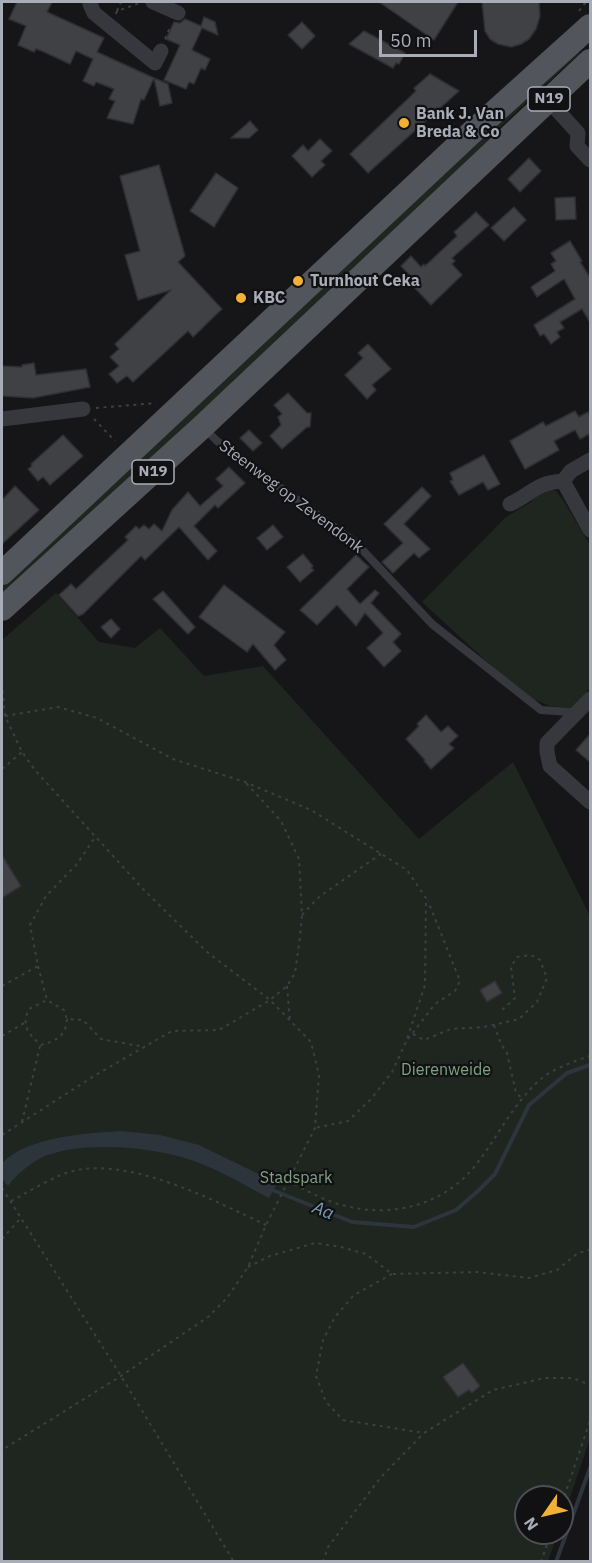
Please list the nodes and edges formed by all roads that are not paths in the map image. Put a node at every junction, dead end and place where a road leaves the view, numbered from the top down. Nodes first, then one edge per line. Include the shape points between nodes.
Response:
1 (91, 2) edge
2 (591, 26) edge
3 (161, 51) road end
4 (591, 61) edge
5 (548, 100) junction
6 (591, 160) edge
7 (83, 409) road end
8 (2, 419) edge
9 (202, 427) junction
10 (591, 460) edge
11 (563, 481) junction
12 (510, 504) dead end
13 (591, 530) edge
14 (2, 573) edge
15 (2, 609) edge
16 (591, 699) edge
17 (574, 716) junction
18 (591, 802) edge

1 - 3 street via 91,10 155,63
2 - 14 main road, N19 via 420,180
4 - 5 main road, Steenweg op Zevendonk / N19
5 - 6 street via 579,133 577,146
5 - 9 main road, Steenweg op Zevendonk / N19
7 - 8 street
9 - 15 main road, Steenweg op Zevendonk / N19
9 - 17 lane, Steenweg op Zevendonk via 356,543 432,624 541,710 570,712
10 - 11 street
11 - 12 street via 540,485
11 - 13 street
16 - 17 street
17 - 18 street via 547,743 548,760

